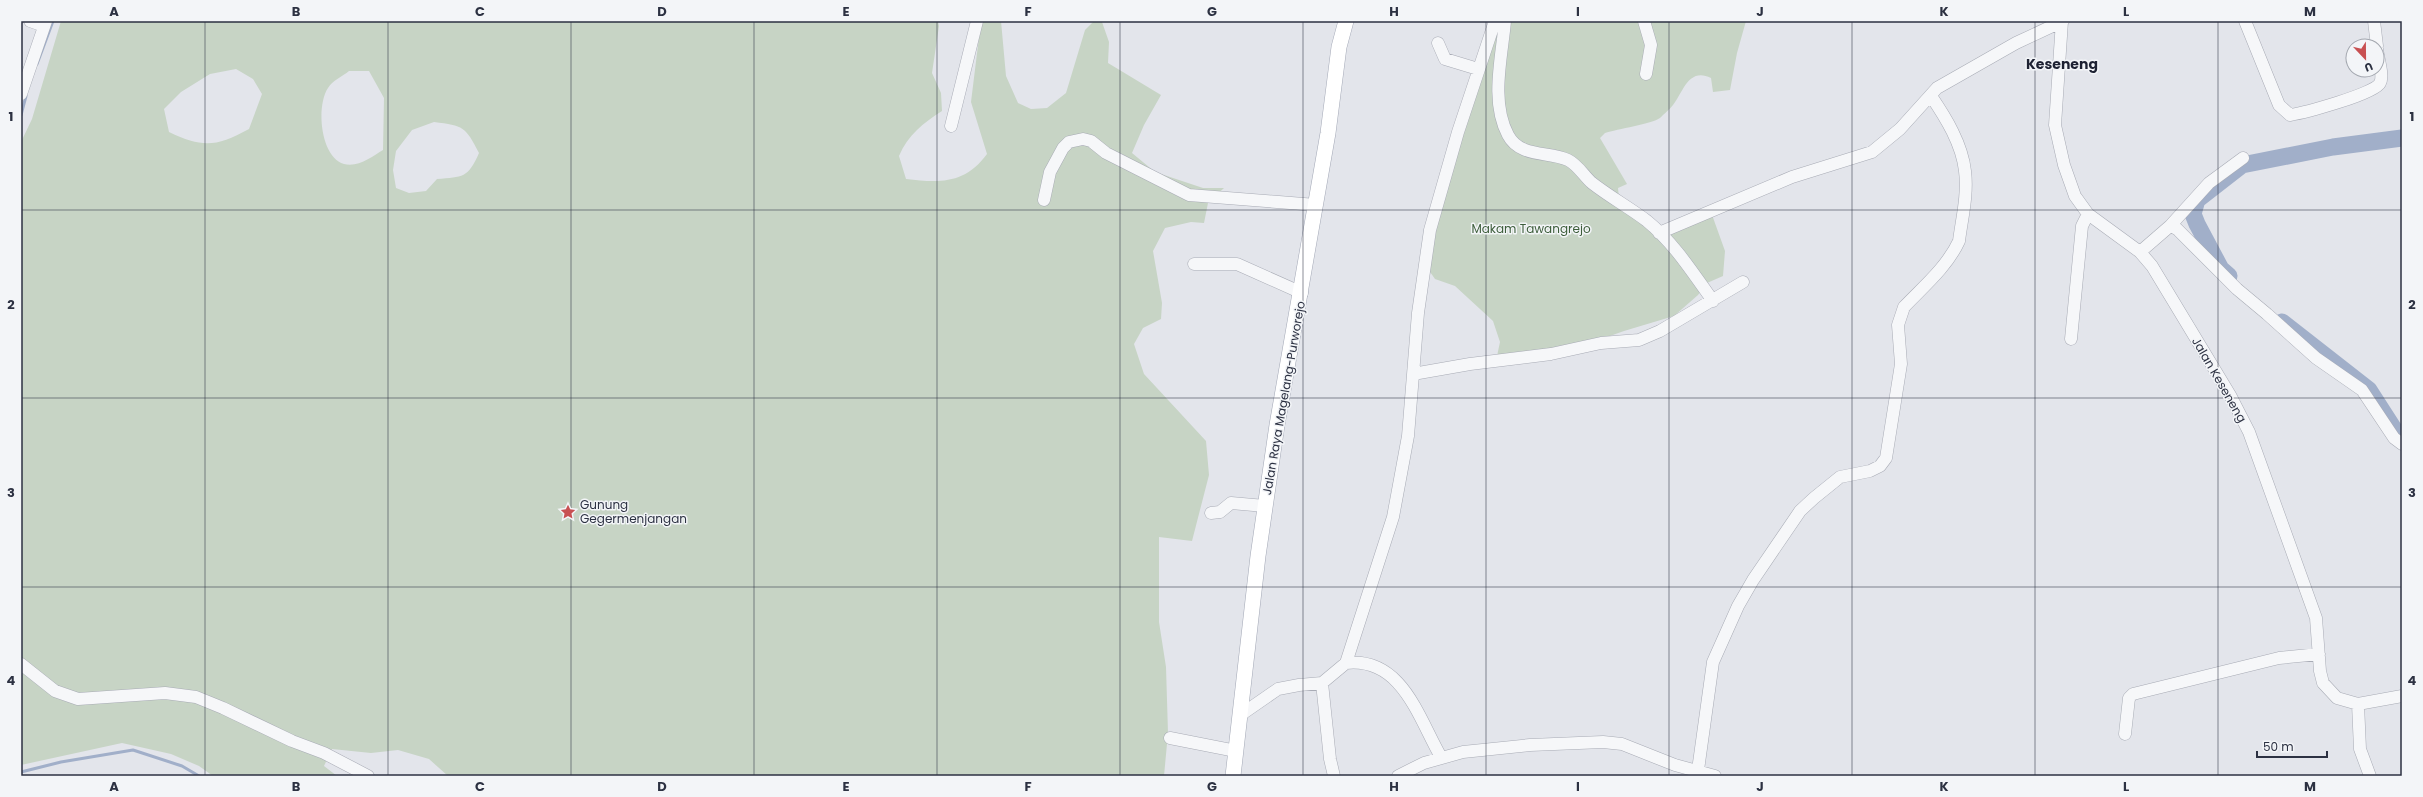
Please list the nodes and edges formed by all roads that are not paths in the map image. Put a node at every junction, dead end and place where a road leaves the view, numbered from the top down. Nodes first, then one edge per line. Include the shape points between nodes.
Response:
1 (30, 21) edge
2 (977, 21) edge
3 (1346, 21) edge
4 (1495, 21) edge
5 (1505, 21) edge
6 (1644, 21) edge
7 (2062, 21) edge
8 (2245, 21) edge
9 (2374, 21) edge
10 (45, 24) edge
11 (2376, 38) edge
12 (1438, 43) dead end
13 (1478, 69) junction
14 (1646, 74) dead end
15 (2381, 78) edge
16 (21, 94) edge
17 (1931, 96) junction
18 (951, 126) dead end
19 (2243, 158) dead end
20 (1044, 200) dead end
21 (1316, 205) junction
22 (2088, 214) junction
23 (2170, 226) junction
24 (1660, 233) junction
25 (2140, 252) junction
26 (1194, 264) dead end
27 (1743, 282) dead end
28 (1302, 293) junction
29 (1713, 301) junction
30 (2071, 339) dead end
31 (1413, 374) junction
32 (2402, 444) edge
33 (1265, 506) junction
34 (1211, 513) dead end
35 (2319, 654) junction
36 (1346, 663) junction
37 (21, 664) edge
38 (1322, 683) junction
39 (2402, 696) edge
40 (2358, 704) junction
41 (1239, 716) junction
42 (2125, 734) dead end
43 (1170, 738) dead end
44 (1236, 751) junction
45 (1441, 757) junction
46 (1698, 770) junction
47 (368, 776) edge
48 (1233, 776) edge
49 (1334, 776) edge
50 (1398, 776) edge
51 (1715, 776) edge
52 (2370, 776) edge

1 - 10 street
2 - 18 street
3 - 21 main road, Jalan Raya Magelang-Purworejo via 1336,61
4 - 13 street
5 - 24 street via 1498,82 1499,101 1508,135 1531,152 1571,162 1592,182
6 - 14 street via 1651,45
7 - 17 street via 2016,43 1937,88
7 - 22 street, Jalan Keseneng via 2055,125 2064,165 2075,196
8 - 15 street via 2279,105 2290,115 2337,103 2377,87
9 - 11 street
10 - 16 street
12 - 13 street via 1445,59
13 - 31 street via 1430,230 1418,313
17 - 24 street via 1886,142 1872,152 1792,177
17 - 46 street via 1947,120 1962,157 1965,170 1965,198 1959,241 1949,260 1904,307 1900,316 1898,325 1901,364 1886,458 1880,466 1870,471 1840,478 1805,507 1784,533 1749,587 1713,662
19 - 23 street via 2209,183
20 - 21 street via 1050,172 1063,148 1069,142 1083,139 1189,194
21 - 28 main road, Jalan Raya Magelang-Purworejo
22 - 25 street, Jalan Keseneng
22 - 30 street via 2082,226
23 - 25 street
23 - 32 street via 2178,229 2237,289 2316,358 2362,390 2394,438
24 - 29 street via 1682,256
25 - 35 street, Jalan Keseneng via 2164,286 2230,395 2249,432 2314,612
26 - 28 street via 1238,264
27 - 29 street
28 - 33 main road, Jalan Raya Magelang-Purworejo via 1277,425
29 - 31 street via 1639,340 1601,343 1552,354
31 - 36 street via 1408,436 1397,499
33 - 34 street via 1231,503 1220,512
33 - 41 main road, Jalan Raya Magelang-Purworejo
35 - 40 street, Jalan Keseneng via 2322,679 2329,691 2340,700
35 - 42 street via 2279,658 2133,694 2129,698
36 - 38 street
36 - 45 street via 1379,666 1395,678
37 - 47 street via 55,691 78,698 165,693 196,697 324,753
38 - 41 street via 1278,689
38 - 49 street
39 - 40 street
40 - 52 street via 2360,750
41 - 44 main road, Jalan Raya Magelang-Purworejo
43 - 44 street
44 - 48 main road, Jalan Raya Magelang-Purworejo
45 - 46 street via 1522,746 1603,742 1622,744 1675,765
45 - 50 street via 1413,767
46 - 51 street

